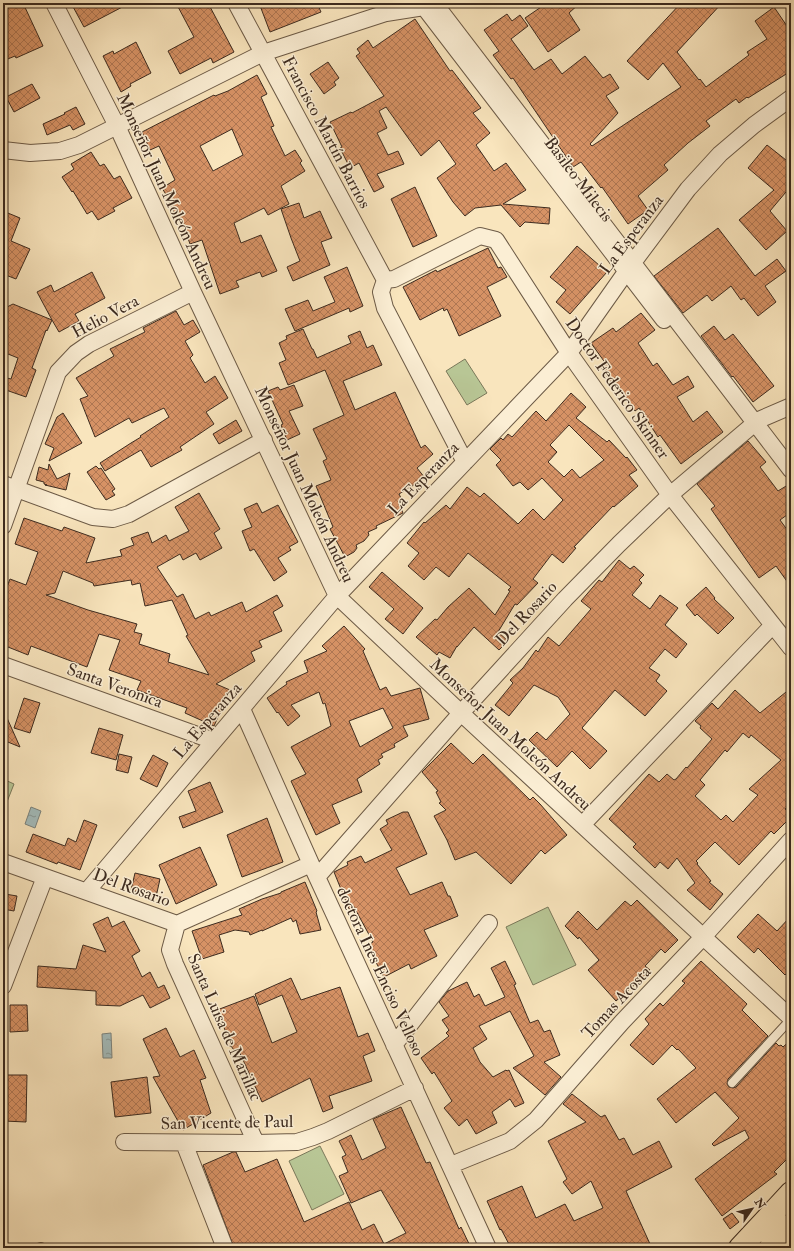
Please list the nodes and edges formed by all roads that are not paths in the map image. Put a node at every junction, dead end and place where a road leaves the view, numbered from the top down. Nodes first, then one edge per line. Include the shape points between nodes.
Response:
1 (54, 3) edge
2 (236, 3) edge
3 (434, 5) edge
4 (384, 8) edge
5 (263, 53) junction
6 (791, 98) edge
7 (117, 126) junction
8 (3, 150) edge
9 (630, 267) junction
10 (385, 280) junction
11 (193, 292) junction
12 (569, 353) junction
13 (791, 406) edge
14 (752, 426) junction
15 (264, 440) junction
16 (465, 462) junction
17 (791, 470) edge
18 (10, 486) edge
19 (670, 495) junction
20 (3, 526) edge
21 (337, 596) junction
22 (773, 625) junction
23 (791, 648) edge
24 (3, 665) edge
25 (242, 709) junction
26 (461, 713) junction
27 (214, 741) junction
28 (582, 825) junction
29 (791, 840) edge
30 (3, 862) edge
31 (314, 871) junction
32 (44, 877) junction
33 (87, 891) junction
34 (489, 923) dead end
35 (177, 924) junction
36 (703, 937) junction
37 (3, 986) edge
38 (791, 1018) edge
39 (394, 1045) junction
40 (732, 1083) dead end
41 (415, 1088) junction
42 (124, 1142) dead end
43 (184, 1143) junction
44 (256, 1143) junction
45 (451, 1165) junction
46 (791, 1193) edge
47 (791, 1225) edge
48 (225, 1248) edge
49 (488, 1248) edge
50 (740, 1248) edge
51 (770, 1248) edge

1 - 7 street, Monseñor Juan Moleón Andreu
2 - 5 street, Francisco Martín Barrios
3 - 4 street
3 - 9 street, Basileo Milecis
4 - 5 street
5 - 7 street
5 - 10 street, Francisco Martín Barrios
6 - 9 street, La Esperanza via 720,154 688,190
7 - 8 street via 79,145 60,151 30,153
7 - 11 street, Monseñor Juan Moleón Andreu
9 - 12 street, La Esperanza
9 - 14 street, Basileo Milecis
10 - 12 street, Doctor Federico Skinner via 394,279 480,236 496,240
10 - 16 street via 381,292 385,308
11 - 15 street, Monseñor Juan Moleón Andreu
11 - 18 street, Helio Vera via 89,344 76,353 58,372
12 - 16 street, La Esperanza
12 - 19 street, Doctor Federico Skinner
13 - 14 street, Del Rosario via 761,419
14 - 17 street, Basileo Milecis
14 - 19 street, Del Rosario
15 - 18 street via 129,514 113,519 93,517
15 - 21 street, Monseñor Juan Moleón Andreu
16 - 21 street, La Esperanza
18 - 20 street, Helio Vera
19 - 22 street, Doctor Federico Skinner
19 - 26 street, Del Rosario via 565,600
21 - 25 street, La Esperanza
21 - 26 street, Monseñor Juan Moleón Andreu
22 - 23 street, Doctor Federico Skinner
22 - 28 street
24 - 27 street, Santa Veronica
25 - 27 street, La Esperanza
25 - 31 street, doctora Ines Enciso Velloso
26 - 28 street, Monseñor Juan Moleón Andreu
26 - 31 street, Del Rosario
27 - 33 street, La Esperanza
28 - 36 street, Monseñor Juan Moleón Andreu
29 - 36 street, Tomas Acosta
30 - 32 street, Del Rosario
31 - 35 street, Del Rosario
31 - 39 street, doctora Ines Enciso Velloso
32 - 33 street, Del Rosario
32 - 37 street
33 - 35 street, Del Rosario
34 - 39 street
35 - 44 street, Santa Luisa de Marillac via 170,950 175,964
36 - 38 street, Monseñor Juan Moleón Andreu
36 - 45 street, Tomas Acosta via 622,1022 536,1120 510,1141
38 - 40 lane
39 - 41 street, doctora Ines Enciso Velloso
41 - 44 street, San Vicente de Paul via 313,1138 297,1142
41 - 45 street, doctora Ines Enciso Velloso
42 - 43 street, San Vicente de Paul
43 - 44 street, San Vicente de Paul
43 - 48 street
45 - 49 street, doctora Ines Enciso Velloso
46 - 50 main road
47 - 51 main road

